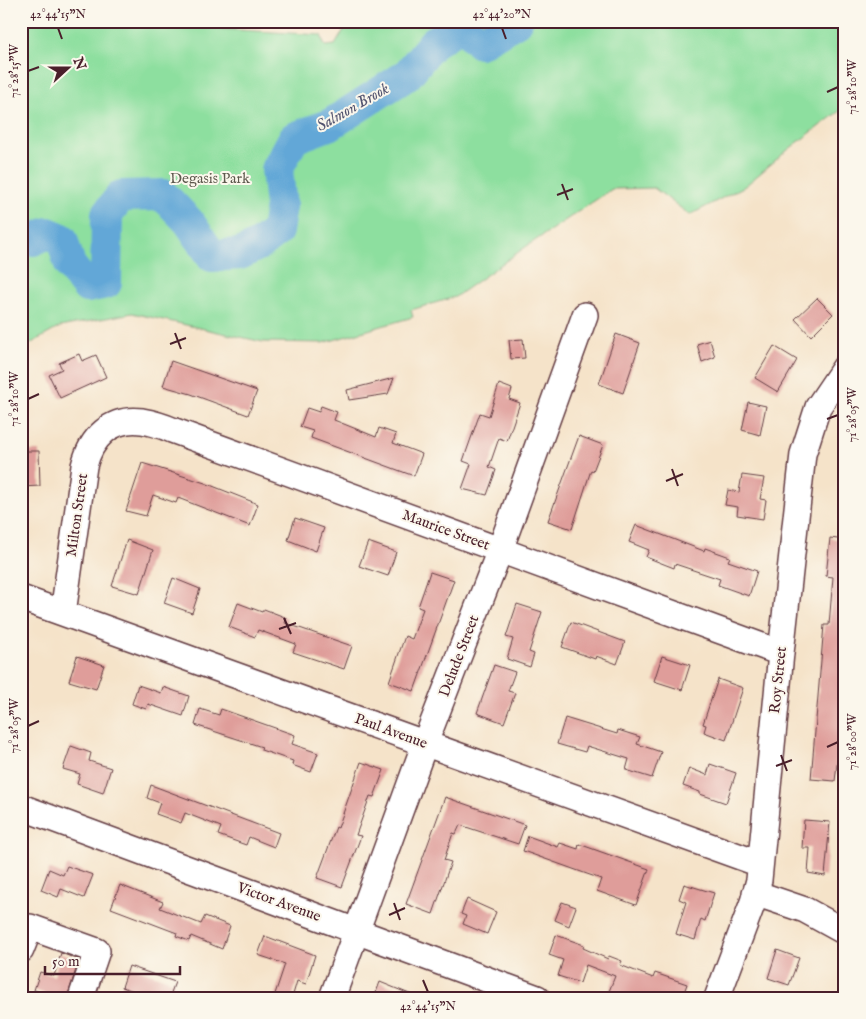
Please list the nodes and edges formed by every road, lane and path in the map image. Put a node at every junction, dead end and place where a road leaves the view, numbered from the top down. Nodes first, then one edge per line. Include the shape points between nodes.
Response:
1 (585, 315) dead end
2 (845, 367) edge
3 (110, 428) joint
4 (500, 550) junction
5 (21, 598) edge
6 (63, 613) junction
7 (781, 653) junction
8 (425, 743) junction
9 (21, 806) edge
10 (760, 864) junction
11 (756, 893) junction
12 (357, 930) junction
13 (845, 932) edge
14 (21, 950) edge
15 (81, 998) edge
16 (332, 998) edge
17 (537, 998) edge
18 (717, 998) edge

1 - 4 street, Delude Street
2 - 7 street, Roy Street via 818,407 803,454
3 - 4 street, Maurice Street via 130,421 151,423
3 - 6 street, Milton Street via 94,441 86,456
4 - 7 street, Maurice Street
4 - 8 street, Delude Street
5 - 6 street, Paul Avenue
6 - 8 street, Paul Avenue
7 - 10 street, Roy Street
8 - 10 street, Paul Avenue
8 - 12 street, Delude Street
9 - 12 street, Victor Avenue
10 - 11 street, Roy Street
11 - 13 street via 805,910
11 - 18 street, Roy Street
12 - 16 street, Delude Street
12 - 17 street, Victor Avenue
14 - 15 street via 30,927 98,951

